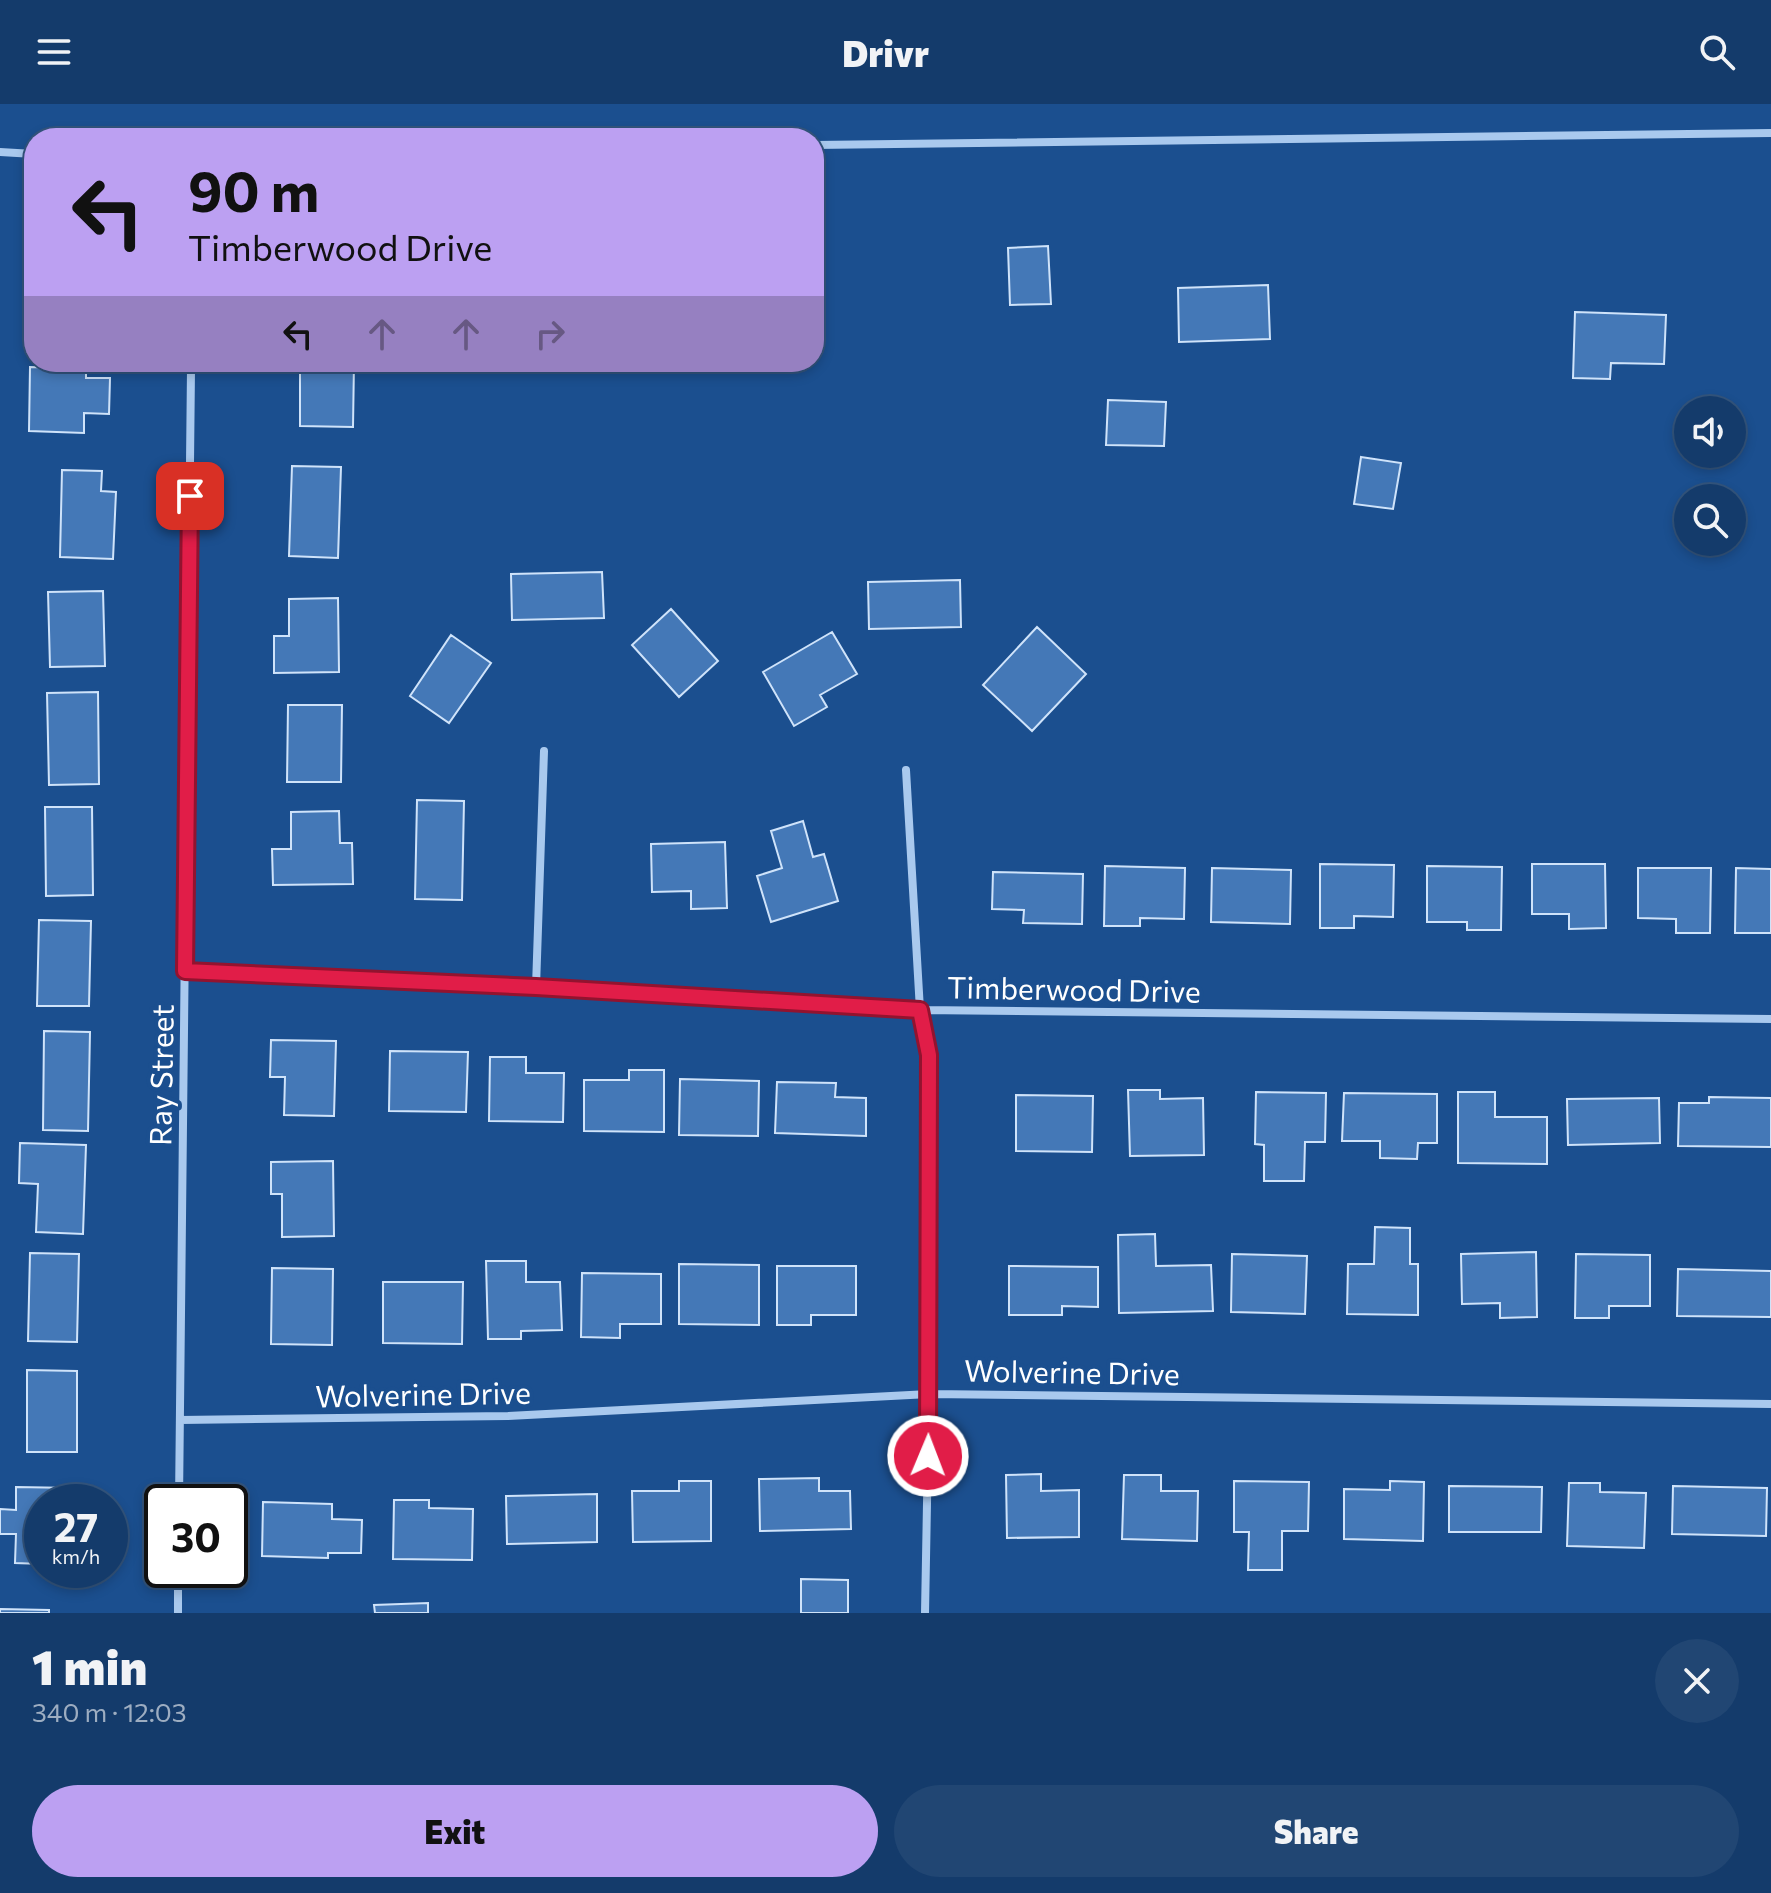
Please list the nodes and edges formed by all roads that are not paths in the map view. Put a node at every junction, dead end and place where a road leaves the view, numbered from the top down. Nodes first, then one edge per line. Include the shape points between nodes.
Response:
1 (1771, 133) edge
2 (824, 145) edge
3 (0, 152) edge
4 (24, 154) edge
5 (191, 372) edge
6 (544, 751) dead end
7 (906, 770) dead end
8 (185, 971) junction
9 (536, 987) junction
10 (920, 1010) junction
11 (1771, 1019) edge
12 (929, 1394) junction
13 (1771, 1404) edge
14 (180, 1420) junction
15 (179, 1484) edge
16 (178, 1588) edge
17 (178, 1613) edge
18 (925, 1613) edge

1 - 2 street
3 - 4 street
5 - 8 street, Ray Street
6 - 9 street
7 - 10 street
8 - 9 street, Timberwood Drive
8 - 14 street, Ray Street
9 - 10 street, Timberwood Drive
10 - 11 street, Timberwood Drive
10 - 12 street via 929,1055
12 - 13 street, Wolverine Drive
12 - 14 street, Wolverine Drive via 508,1416
12 - 18 street
14 - 15 street, Ray Street
16 - 17 street

